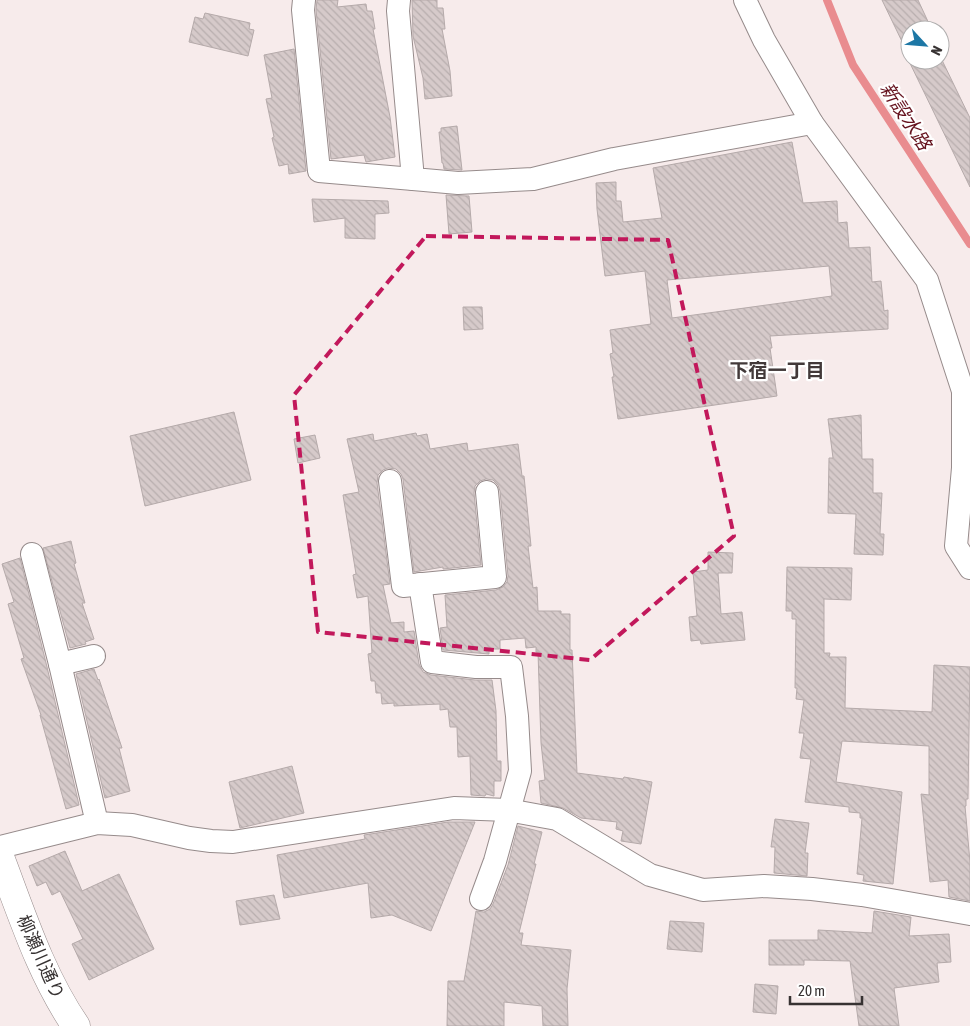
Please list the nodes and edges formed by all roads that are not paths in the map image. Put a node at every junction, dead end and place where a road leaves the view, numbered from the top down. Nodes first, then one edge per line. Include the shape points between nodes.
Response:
1 (304, 0) edge
2 (399, 0) edge
3 (745, 0) edge
4 (812, 123) junction
5 (413, 179) junction
6 (390, 481) dead end
7 (487, 492) dead end
8 (32, 554) dead end
9 (970, 568) edge
10 (420, 584) junction
11 (94, 656) dead end
12 (60, 664) junction
13 (508, 810) junction
14 (97, 823) junction
15 (0, 847) edge
16 (0, 857) edge
17 (481, 899) dead end
18 (970, 914) edge
19 (76, 1026) edge

1 - 5 street via 319,171
2 - 5 street
3 - 4 street
4 - 5 street via 614,159 533,179 458,182
4 - 9 street via 927,280 963,390 963,468 956,546
6 - 10 street via 403,586
7 - 10 street via 495,576
8 - 12 street
10 - 13 street via 432,662 511,667 518,716 520,770
11 - 12 street
12 - 14 street
13 - 14 street via 454,808 233,842 189,838 132,825
13 - 17 street via 495,862
13 - 18 street via 557,819 650,875 703,890 764,886 812,889
14 - 15 street
16 - 19 street, 柳瀬川通り via 56,996

